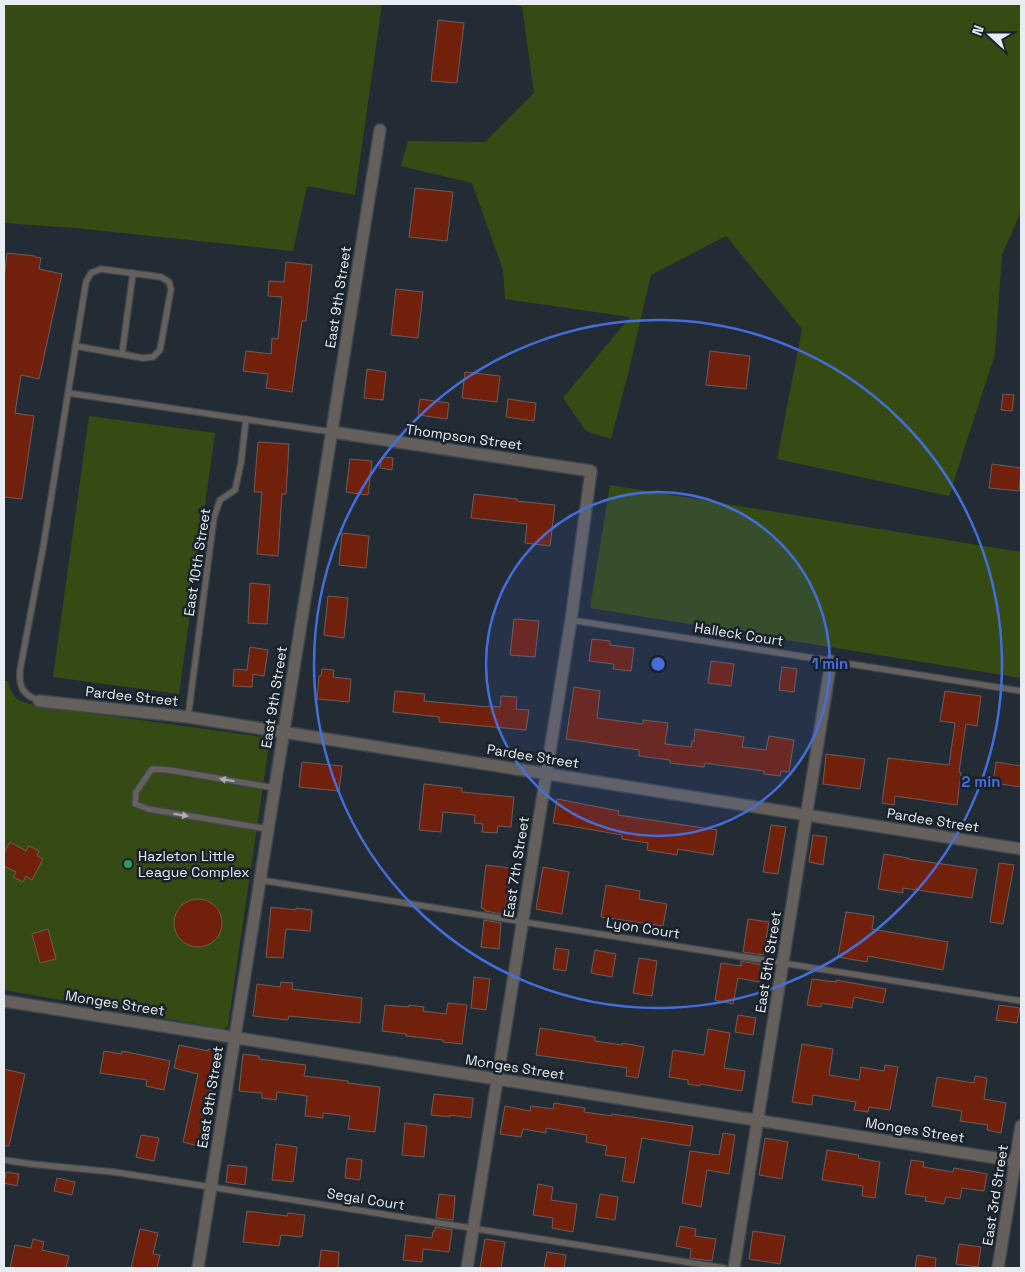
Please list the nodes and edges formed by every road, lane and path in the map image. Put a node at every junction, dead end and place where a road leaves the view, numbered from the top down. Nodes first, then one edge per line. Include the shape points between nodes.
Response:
1 (380, 130) dead end
2 (133, 273) junction
3 (75, 346) junction
4 (122, 354) junction
5 (68, 393) junction
6 (246, 419) junction
7 (332, 432) junction
8 (591, 471) joint
9 (570, 620) junction
10 (831, 661) junction
11 (1021, 692) edge
12 (39, 701) joint
13 (188, 717) junction
14 (284, 732) junction
15 (546, 774) junction
16 (275, 788) junction
17 (806, 815) junction
18 (268, 829) junction
19 (1021, 849) edge
20 (260, 880) junction
21 (522, 922) junction
22 (783, 963) junction
23 (4, 1001) edge
24 (1021, 1001) edge
25 (235, 1037) junction
26 (497, 1079) junction
27 (758, 1120) junction
28 (1021, 1126) edge
29 (4, 1160) edge
30 (1018, 1162) edge
31 (211, 1187) junction
32 (473, 1228) junction
33 (198, 1268) edge
34 (467, 1268) edge
35 (724, 1268) edge
36 (734, 1268) edge
37 (998, 1268) edge

1 - 7 street, East 9th Street
2 - 3 lane via 101,269 91,273 86,282
2 - 4 lane
2 - 4 lane via 161,277 169,282 172,289 160,350 152,357 143,358
3 - 4 lane
3 - 5 lane
5 - 6 lane
5 - 12 lane via 20,670 22,688 27,696
6 - 7 lane
6 - 13 lane, East 10th Street via 235,490 220,500 214,517
7 - 8 street, Thompson Street
7 - 14 street, East 9th Street
8 - 9 street, East 7th Street
9 - 10 lane, Halleck Court
9 - 15 street, East 7th Street
10 - 11 lane, Halleck Court
10 - 17 street, East 5th Street
12 - 13 street, Pardee Street
13 - 14 street, Pardee Street
14 - 15 street, Pardee Street
14 - 16 street, East 9th Street
15 - 17 street, Pardee Street
15 - 21 street, East 7th Street
16 - 18 street, East 9th Street
16 -> 18 lane via 152,769 136,792 135,804 148,809
17 - 19 street, Pardee Street
17 - 22 street, East 5th Street
18 - 20 street, East 9th Street
20 - 21 lane, Lyon Court
20 - 25 street, East 9th Street
21 - 22 lane, Lyon Court
21 - 26 street, East 7th Street
22 - 24 lane, Lyon Court
22 - 27 street, East 5th Street
23 - 25 street, Monges Street
25 - 26 street, Monges Street
25 - 31 street, East 9th Street
26 - 27 street, Monges Street
26 - 32 street, East 7th Street
27 - 30 street, Monges Street
27 - 36 street, East 5th Street
28 - 30 street, East 3rd Street
29 - 31 lane, Segal Court
30 - 37 street, East 3rd Street
31 - 32 lane, Segal Court
31 - 33 street, East 9th Street
32 - 34 street, East 7th Street
32 - 35 lane, Segal Court

